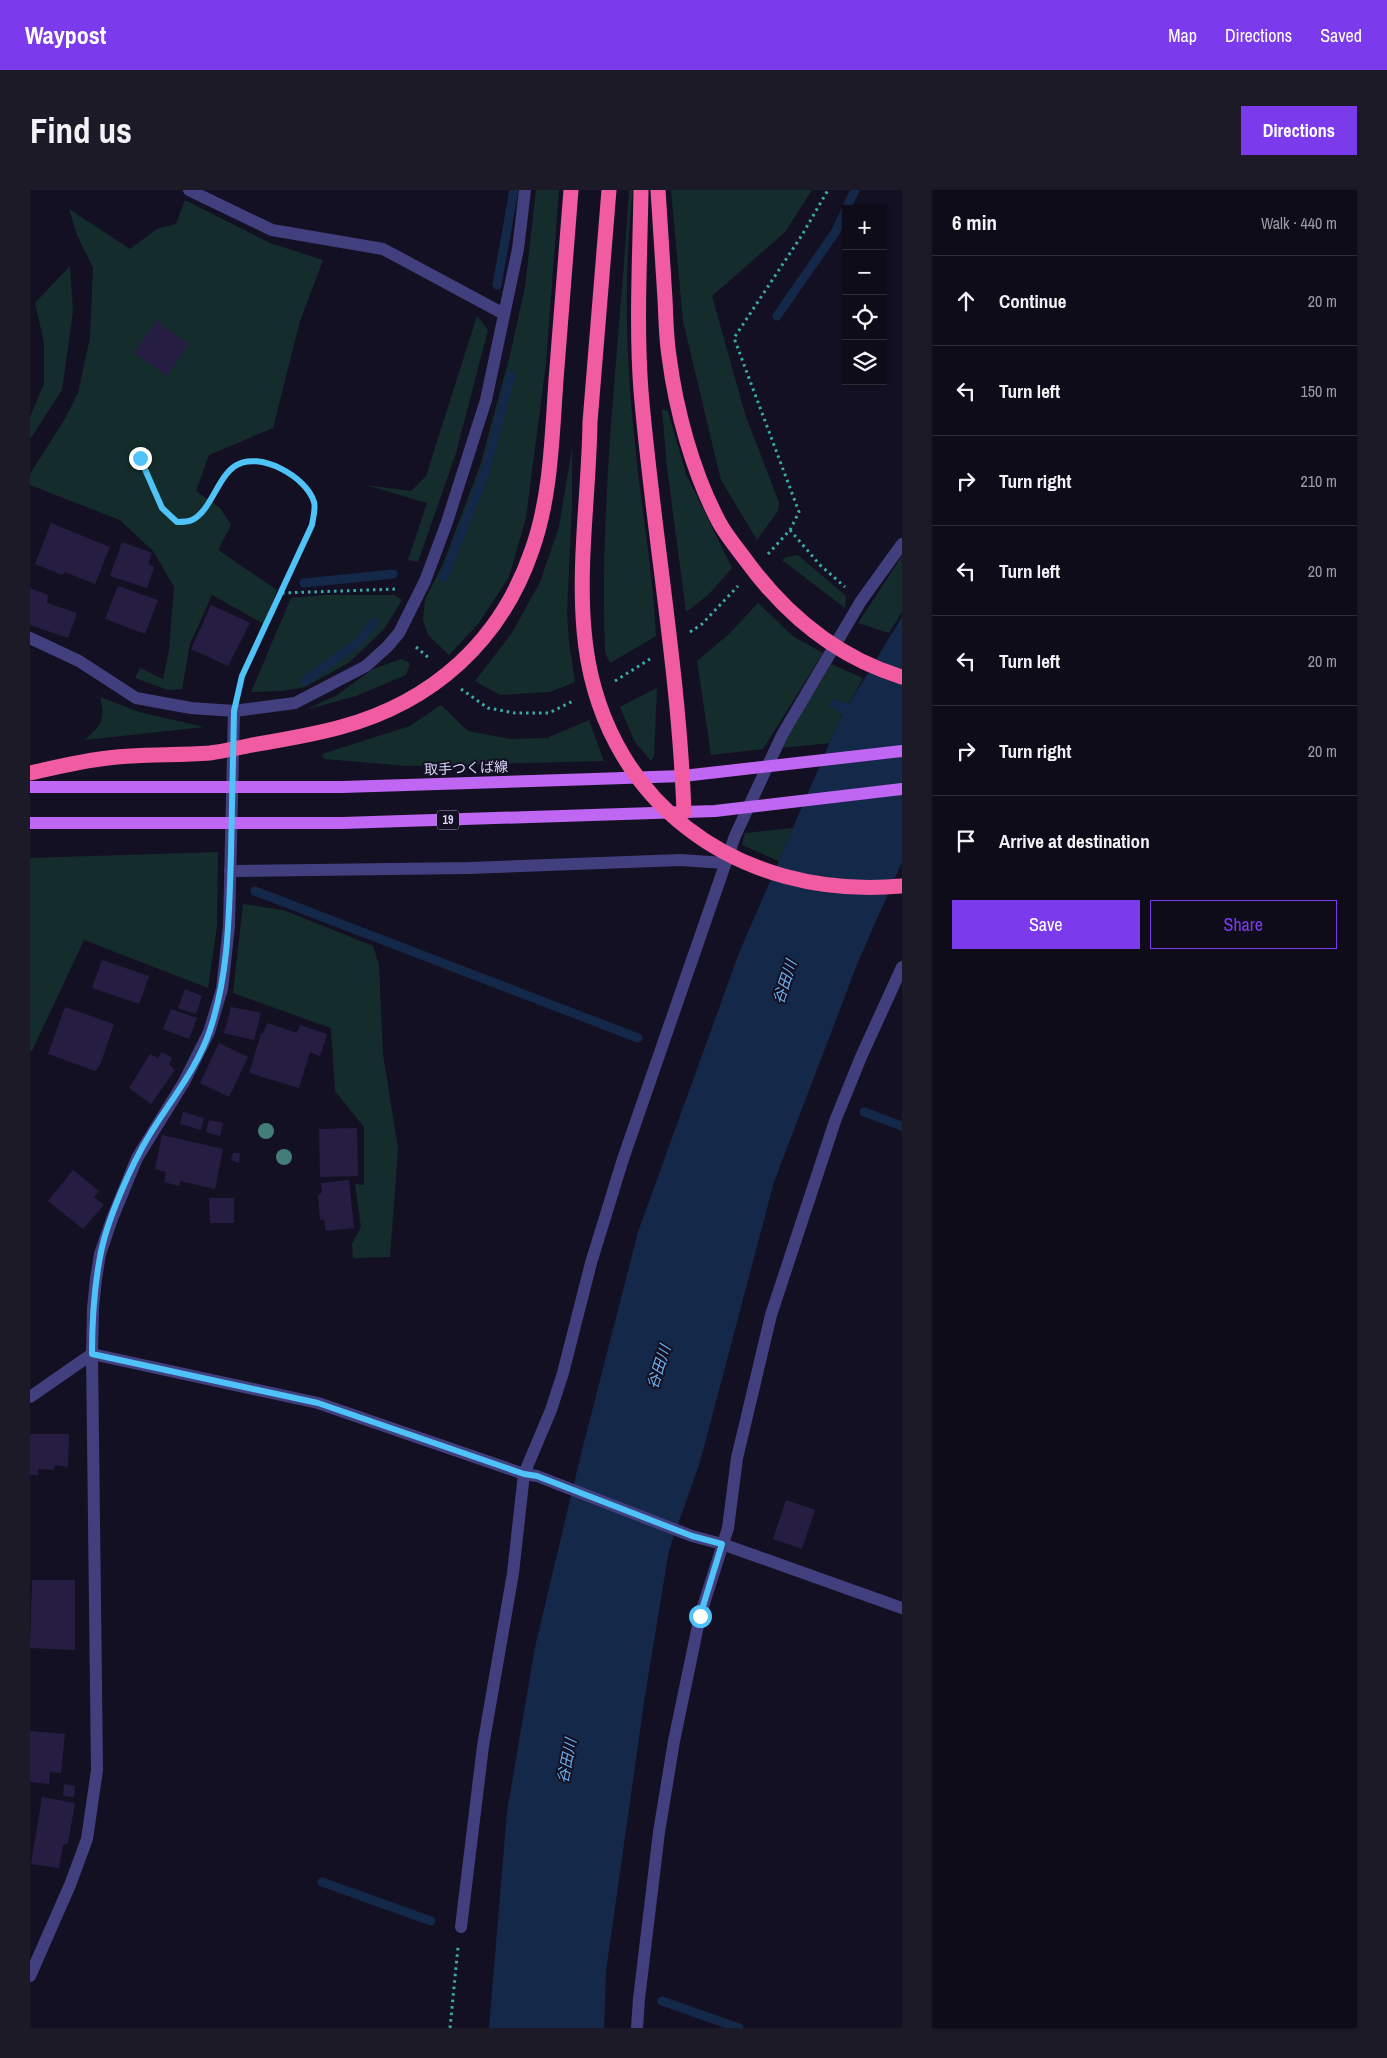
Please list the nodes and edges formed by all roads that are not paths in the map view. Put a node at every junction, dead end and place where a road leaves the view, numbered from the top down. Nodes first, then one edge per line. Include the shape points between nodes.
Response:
1 (189, 190) edge
2 (525, 190) edge
3 (571, 190) edge
4 (609, 190) edge
5 (642, 190) edge
6 (658, 190) edge
7 (504, 314) junction
8 (902, 544) edge
9 (30, 638) edge
10 (902, 677) edge
11 (234, 711) junction
12 (902, 751) edge
13 (30, 773) edge
14 (683, 776) junction
15 (30, 786) edge
16 (902, 789) edge
17 (684, 812) junction
18 (30, 823) edge
19 (725, 863) junction
20 (230, 870) junction
21 (902, 886) edge
22 (902, 967) edge
23 (92, 1354) junction
24 (30, 1398) edge
25 (524, 1474) junction
26 (722, 1544) junction
27 (902, 1608) edge
28 (461, 1927) road end
29 (30, 1976) edge
30 (637, 2028) edge

1 - 7 street via 272,230 383,250
2 - 7 street via 518,250
3 - 13 highway via 552,439 544,500 533,549 518,586 486,637 463,661 426,690 399,706 332,729 212,752 101,758
4 - 21 highway via 582,560 584,631 603,714 616,744 654,799 704,842 749,864 798,880 835,887
5 - 14 highway via 639,283 641,388 672,651
6 - 10 highway via 669,356 690,450 719,523 778,601 799,620 843,651
7 - 11 street via 486,400 447,522 399,633 366,666 296,703
8 - 19 street via 861,601 782,735
9 - 11 street via 79,661 136,698 191,708
11 - 20 street
12 - 14 main road, 取手つくば線
14 - 15 main road, 取手つくば線 via 342,787
14 - 17 highway
16 - 17 main road, 19
17 - 18 main road, 19 via 342,823
19 - 20 street via 680,860 470,868
19 - 25 street via 623,1158 551,1410
20 - 23 street via 229,926 222,989 209,1032 184,1082 137,1158 112,1219 100,1254 96,1279
22 - 26 street via 835,1121 771,1315 737,1458 728,1528
23 - 24 street
23 - 25 street via 318,1403
23 - 29 street via 97,1770 86,1839
25 - 26 street
25 - 28 street via 513,1574 483,1746
26 - 27 street
26 - 30 street via 700,1616 674,1741 658,1842

